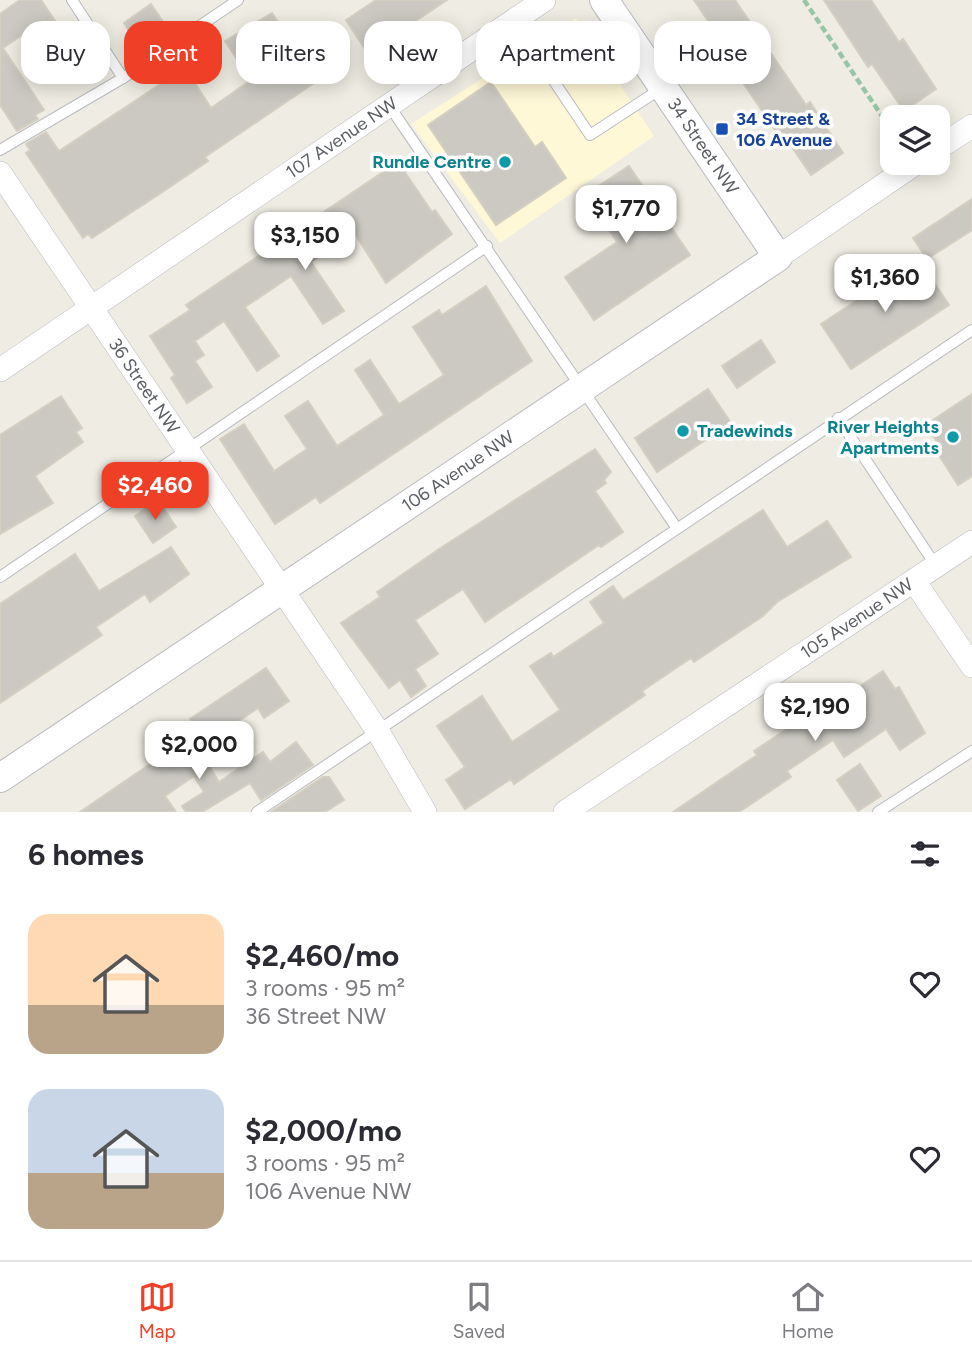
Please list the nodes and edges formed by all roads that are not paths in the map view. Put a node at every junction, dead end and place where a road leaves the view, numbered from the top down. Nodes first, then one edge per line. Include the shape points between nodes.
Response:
1 (72, 0) edge
2 (238, 0) edge
3 (544, 0) edge
4 (604, 0) edge
5 (513, 20) junction
6 (123, 78) junction
7 (663, 88) junction
8 (387, 104) junction
9 (972, 125) edge
10 (950, 140) edge
11 (0, 150) edge
12 (0, 173) edge
13 (898, 175) edge
14 (486, 246) junction
15 (778, 257) junction
16 (91, 308) junction
17 (972, 330) edge
18 (0, 370) edge
19 (584, 388) junction
20 (838, 418) junction
21 (187, 450) junction
22 (676, 527) junction
23 (972, 542) edge
24 (936, 566) junction
25 (0, 577) edge
26 (914, 581) junction
27 (282, 590) junction
28 (972, 666) edge
29 (377, 730) junction
30 (972, 751) edge
31 (0, 778) edge
32 (257, 812) edge
33 (425, 812) edge
34 (565, 812) edge
35 (878, 812) edge

1 - 6 lane
2 - 6 lane
3 - 5 street, 107 Avenue NW
4 - 7 street, 34 Street NW
5 - 7 lane via 590,135
5 - 8 street, 107 Avenue NW
6 - 11 lane
7 - 15 street, 34 Street NW
8 - 14 lane
8 - 16 street, 107 Avenue NW
9 - 10 street
12 - 16 street, 36 Street NW
13 - 15 street, 106 Avenue NW
14 - 19 lane
14 - 21 lane
15 - 19 street, 106 Avenue NW
16 - 18 street, 107 Avenue NW
16 - 21 street, 36 Street NW
17 - 20 lane
19 - 22 lane
19 - 27 street, 106 Avenue NW
20 - 22 lane
20 - 24 lane
21 - 25 lane
21 - 27 street, 36 Street NW
22 - 29 lane
23 - 24 street, 105 Avenue NW
24 - 26 street, 105 Avenue NW
26 - 28 street
26 - 34 street, 105 Avenue NW
27 - 29 street, 36 Street NW
27 - 31 street, 106 Avenue NW
29 - 32 lane
29 - 33 street, 36 Street NW
30 - 35 lane

